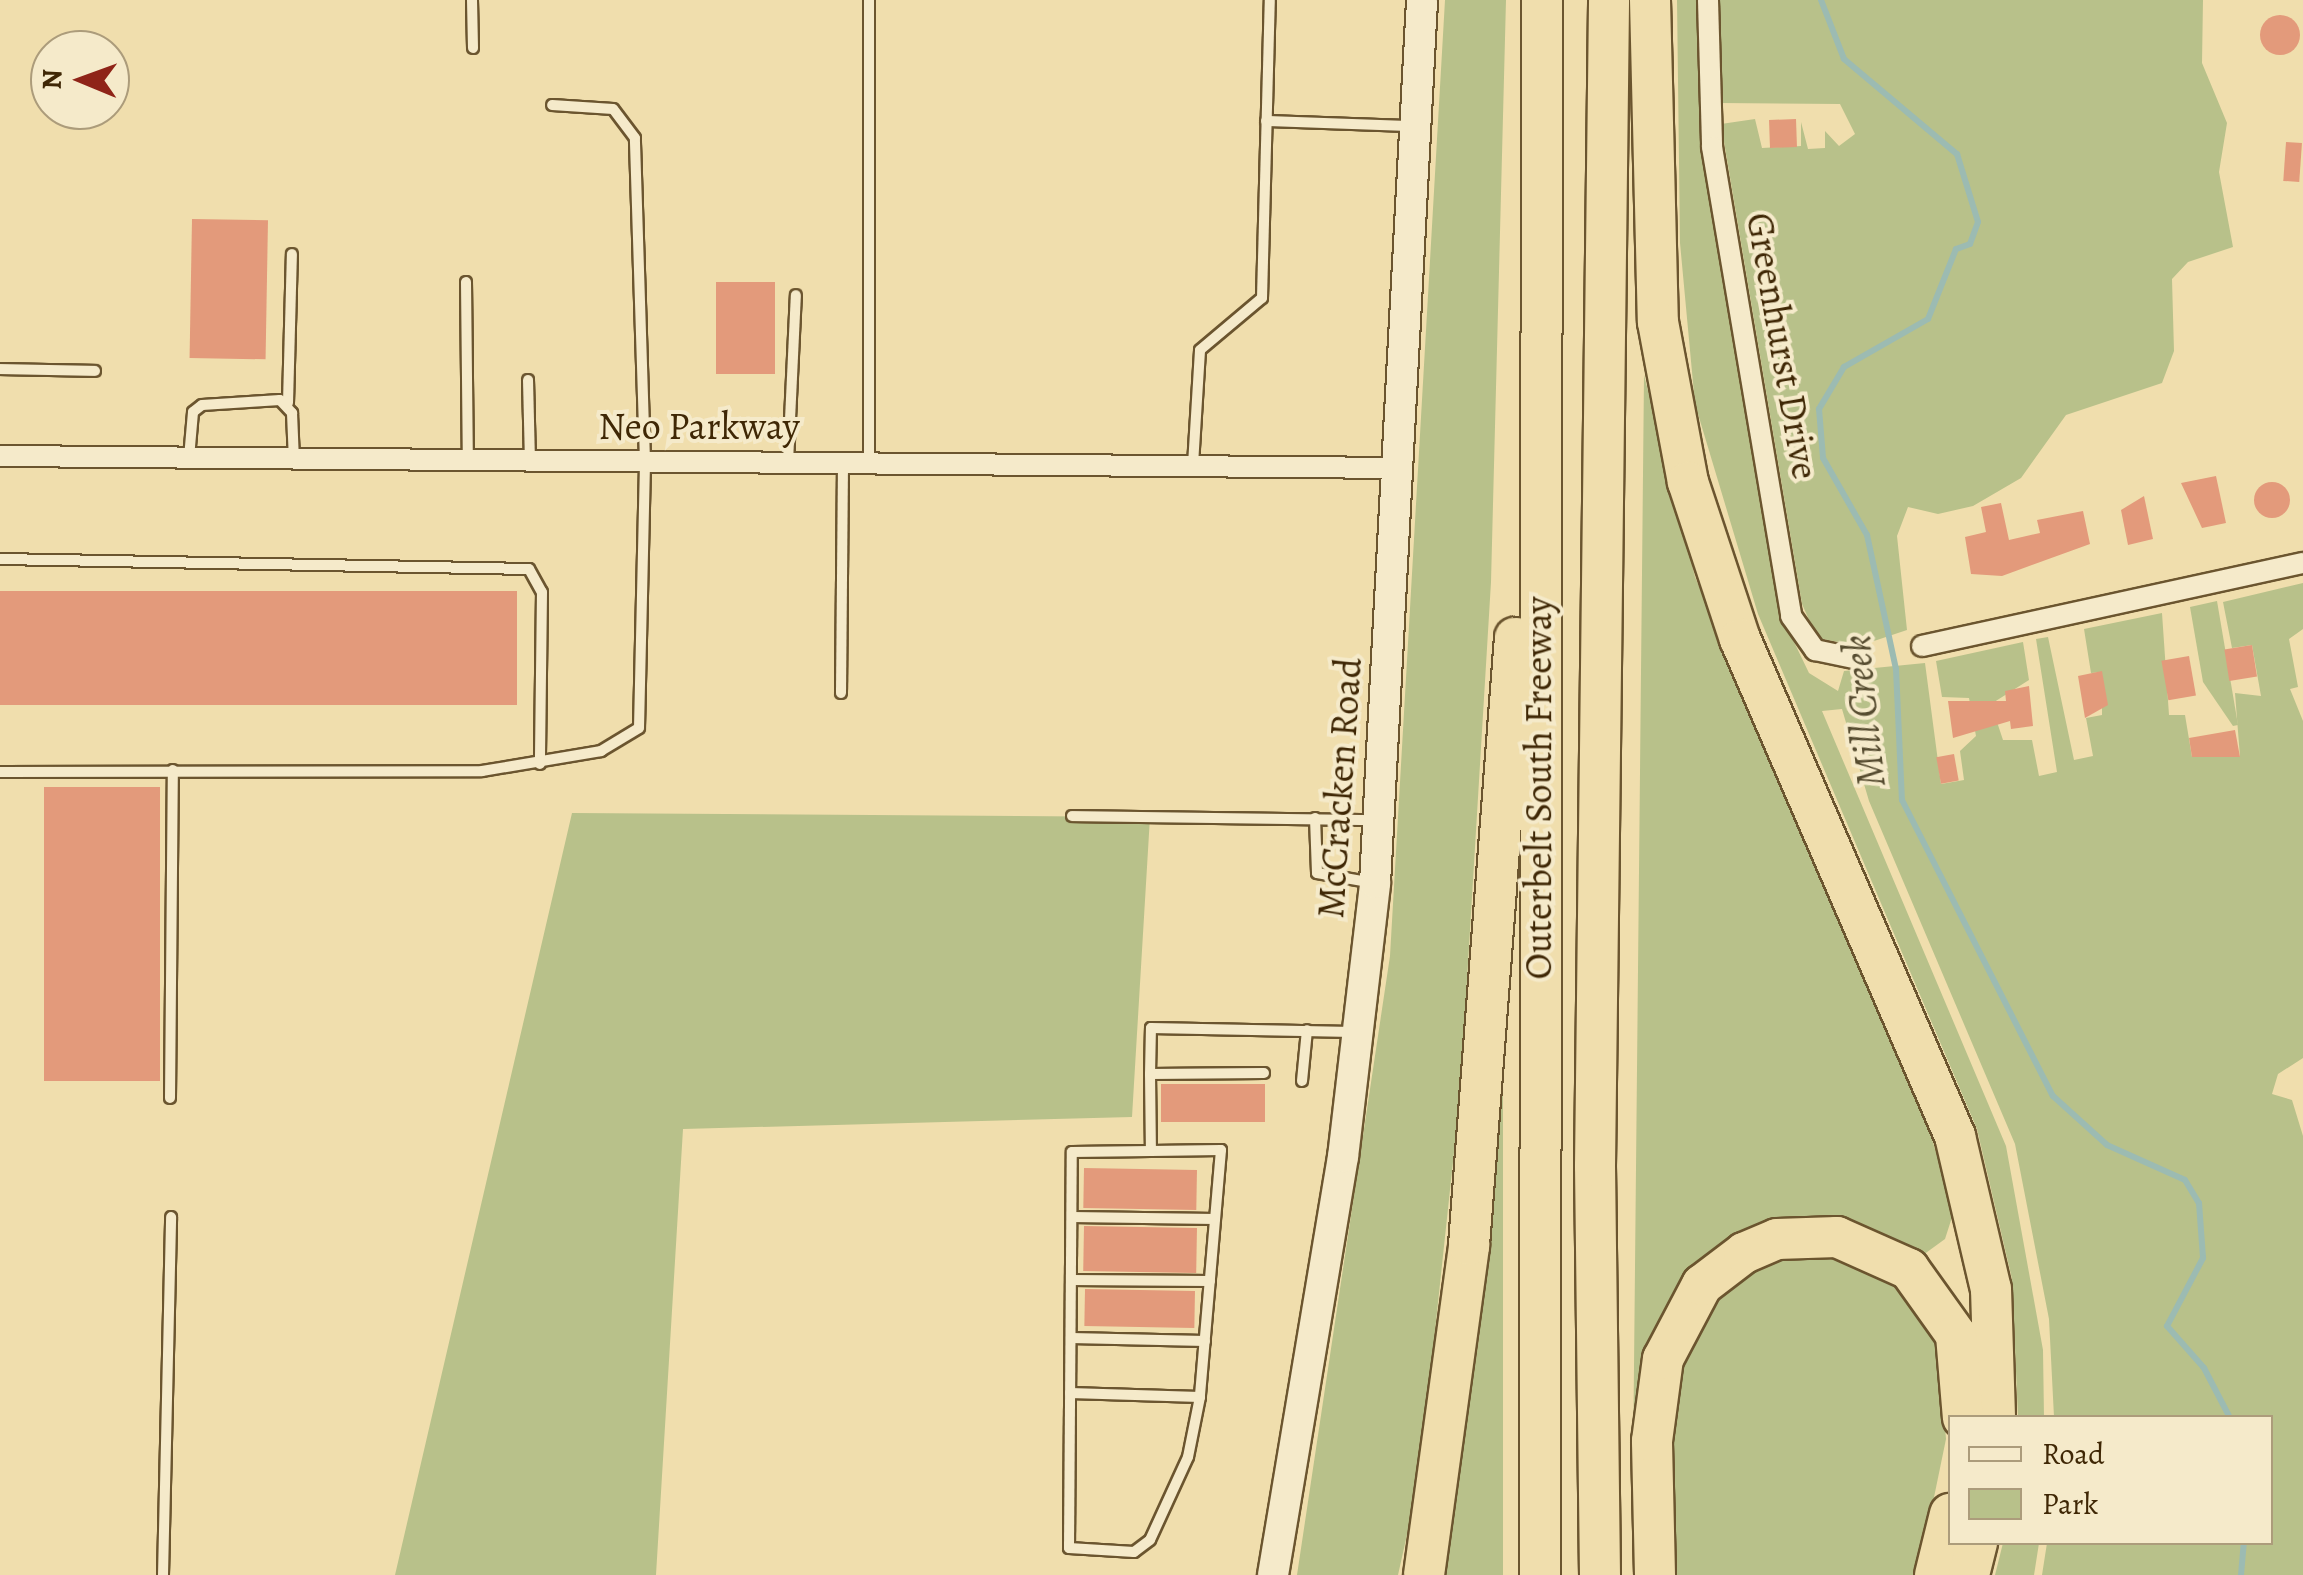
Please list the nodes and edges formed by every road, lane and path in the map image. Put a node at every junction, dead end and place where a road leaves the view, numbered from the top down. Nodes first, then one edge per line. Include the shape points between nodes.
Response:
1 (472, 0) edge
2 (869, 0) edge
3 (1270, 0) edge
4 (1422, 0) edge
5 (1542, 0) edge
6 (1609, 0) edge
7 (1650, 0) edge
8 (1708, 0) edge
9 (473, 48) dead end
10 (552, 105) dead end
11 (1266, 120) junction
12 (1416, 126) junction
13 (292, 254) dead end
14 (1540, 280) junction
15 (466, 282) dead end
16 (796, 295) dead end
17 (0, 370) edge
18 (95, 371) dead end
19 (528, 380) dead end
20 (288, 402) junction
21 (0, 456) edge
22 (189, 460) junction
23 (646, 461) junction
24 (294, 462) junction
25 (788, 462) junction
26 (842, 462) junction
27 (869, 462) junction
28 (530, 464) junction
29 (468, 465) junction
30 (1193, 466) junction
31 (1399, 468) junction
32 (0, 560) edge
33 (2303, 563) edge
34 (1922, 646) dead end
35 (1858, 659) dead end
36 (841, 693) dead end
37 (540, 764) junction
38 (173, 770) junction
39 (0, 772) edge
40 (1072, 816) dead end
41 (1315, 818) junction
42 (1380, 820) junction
43 (1375, 883) junction
44 (1307, 1030) junction
45 (1360, 1032) junction
46 (1264, 1073) dead end
47 (1150, 1074) junction
48 (1302, 1081) dead end
49 (170, 1098) dead end
50 (1151, 1151) junction
51 (170, 1217) dead end
52 (1072, 1217) junction
53 (1216, 1218) junction
54 (1071, 1280) junction
55 (1210, 1281) junction
56 (1071, 1338) junction
57 (1205, 1341) junction
58 (1070, 1393) junction
59 (1200, 1396) junction
60 (1963, 1415) edge
61 (1995, 1415) edge
62 (1948, 1522) edge
63 (1975, 1545) edge
64 (163, 1575) edge
65 (1273, 1575) edge
66 (1424, 1575) edge
67 (1540, 1575) edge
68 (1600, 1575) edge
69 (1654, 1575) edge
70 (1935, 1575) edge
71 (1969, 1575) edge

1 - 9 lane
2 - 27 lane
3 - 11 lane
4 - 12 street, McCracken Road
5 - 14 highway, Outerbelt South Freeway
6 - 68 highway, Outerbelt South Freeway via 1595,1166
7 - 61 highway via 1658,322 1688,482 1740,639 1954,1136 1990,1290
8 - 35 street, Greenhurst Drive via 1712,146 1792,616 1816,650
10 - 23 lane via 613,109 635,138
11 - 12 lane
11 - 30 lane via 1262,298 1200,350
12 - 31 street, McCracken Road
13 - 20 lane
14 - 66 highway via 1470,1225
14 - 67 highway, Outerbelt South Freeway
15 - 29 lane
16 - 25 lane
17 - 18 lane
19 - 28 lane
20 - 22 lane via 202,406 193,412
20 - 24 lane
21 - 22 street, Neo Parkway
22 - 24 street, Neo Parkway
23 - 25 street, Neo Parkway
23 - 28 street, Neo Parkway
23 - 37 lane via 640,728 601,750
24 - 29 street, Neo Parkway
25 - 26 street, Neo Parkway
26 - 27 street, Neo Parkway
26 - 36 lane
27 - 30 street, Neo Parkway
28 - 29 street, Neo Parkway
30 - 31 street, Neo Parkway
31 - 42 street, McCracken Road
32 - 37 lane via 529,569 542,592
33 - 34 street
37 - 38 lane
38 - 39 lane
38 - 49 lane
40 - 41 lane
41 - 42 lane
41 - 43 lane via 1317,873
42 - 43 street, McCracken Road
43 - 45 street, McCracken Road
44 - 45 lane
44 - 47 lane via 1152,1028
44 - 48 lane
45 - 65 street, McCracken Road
46 - 47 lane
47 - 50 lane
50 - 52 lane via 1072,1152
50 - 53 lane via 1222,1150
51 - 64 lane
52 - 53 lane
52 - 54 lane
53 - 55 lane
54 - 55 lane
54 - 56 lane
55 - 57 lane
56 - 57 lane
56 - 58 lane
57 - 59 lane
58 - 59 lane
58 - 59 lane via 1069,1548 1134,1552 1150,1540 1188,1457
60 - 69 highway via 1956,1335 1908,1269 1837,1237 1778,1240 1744,1254 1702,1286 1663,1358 1652,1441
62 - 70 highway
63 - 71 highway

